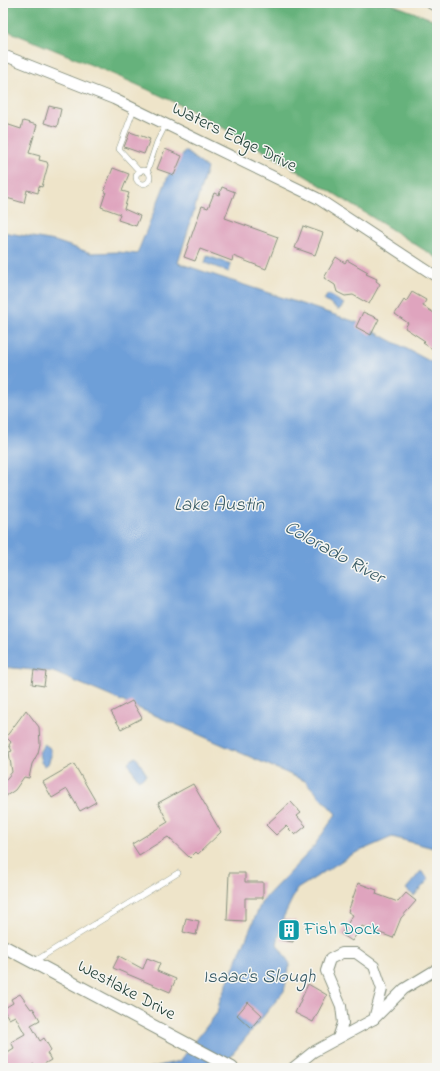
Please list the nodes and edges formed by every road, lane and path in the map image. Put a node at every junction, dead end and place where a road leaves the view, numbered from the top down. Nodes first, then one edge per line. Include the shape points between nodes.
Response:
1 (432, 3) edge
2 (437, 5) edge
3 (3, 55) edge
4 (134, 109) junction
5 (166, 123) junction
6 (140, 172) junction
7 (147, 172) junction
8 (437, 277) edge
9 (178, 873) dead end
10 (3, 946) edge
11 (34, 962) junction
12 (437, 969) edge
13 (374, 1019) junction
14 (338, 1038) junction
15 (231, 1068) edge
16 (293, 1068) edge

1 - 2 street
3 - 4 street, Waters Edge Drive
4 - 5 street, Waters Edge Drive
4 - 6 lane via 119,149
5 - 7 lane
5 - 8 street, Waters Edge Drive via 317,198
6 - 7 lane
6 - 7 lane via 137,179 143,184 148,183 150,179
9 - 11 lane
10 - 11 street, Westlake Drive
11 - 15 street, Westlake Drive
12 - 13 street via 404,989
13 - 14 street
13 - 14 street via 382,989 374,966 356,953 342,953 330,959 326,971 341,1006 343,1023
14 - 16 street via 313,1052

